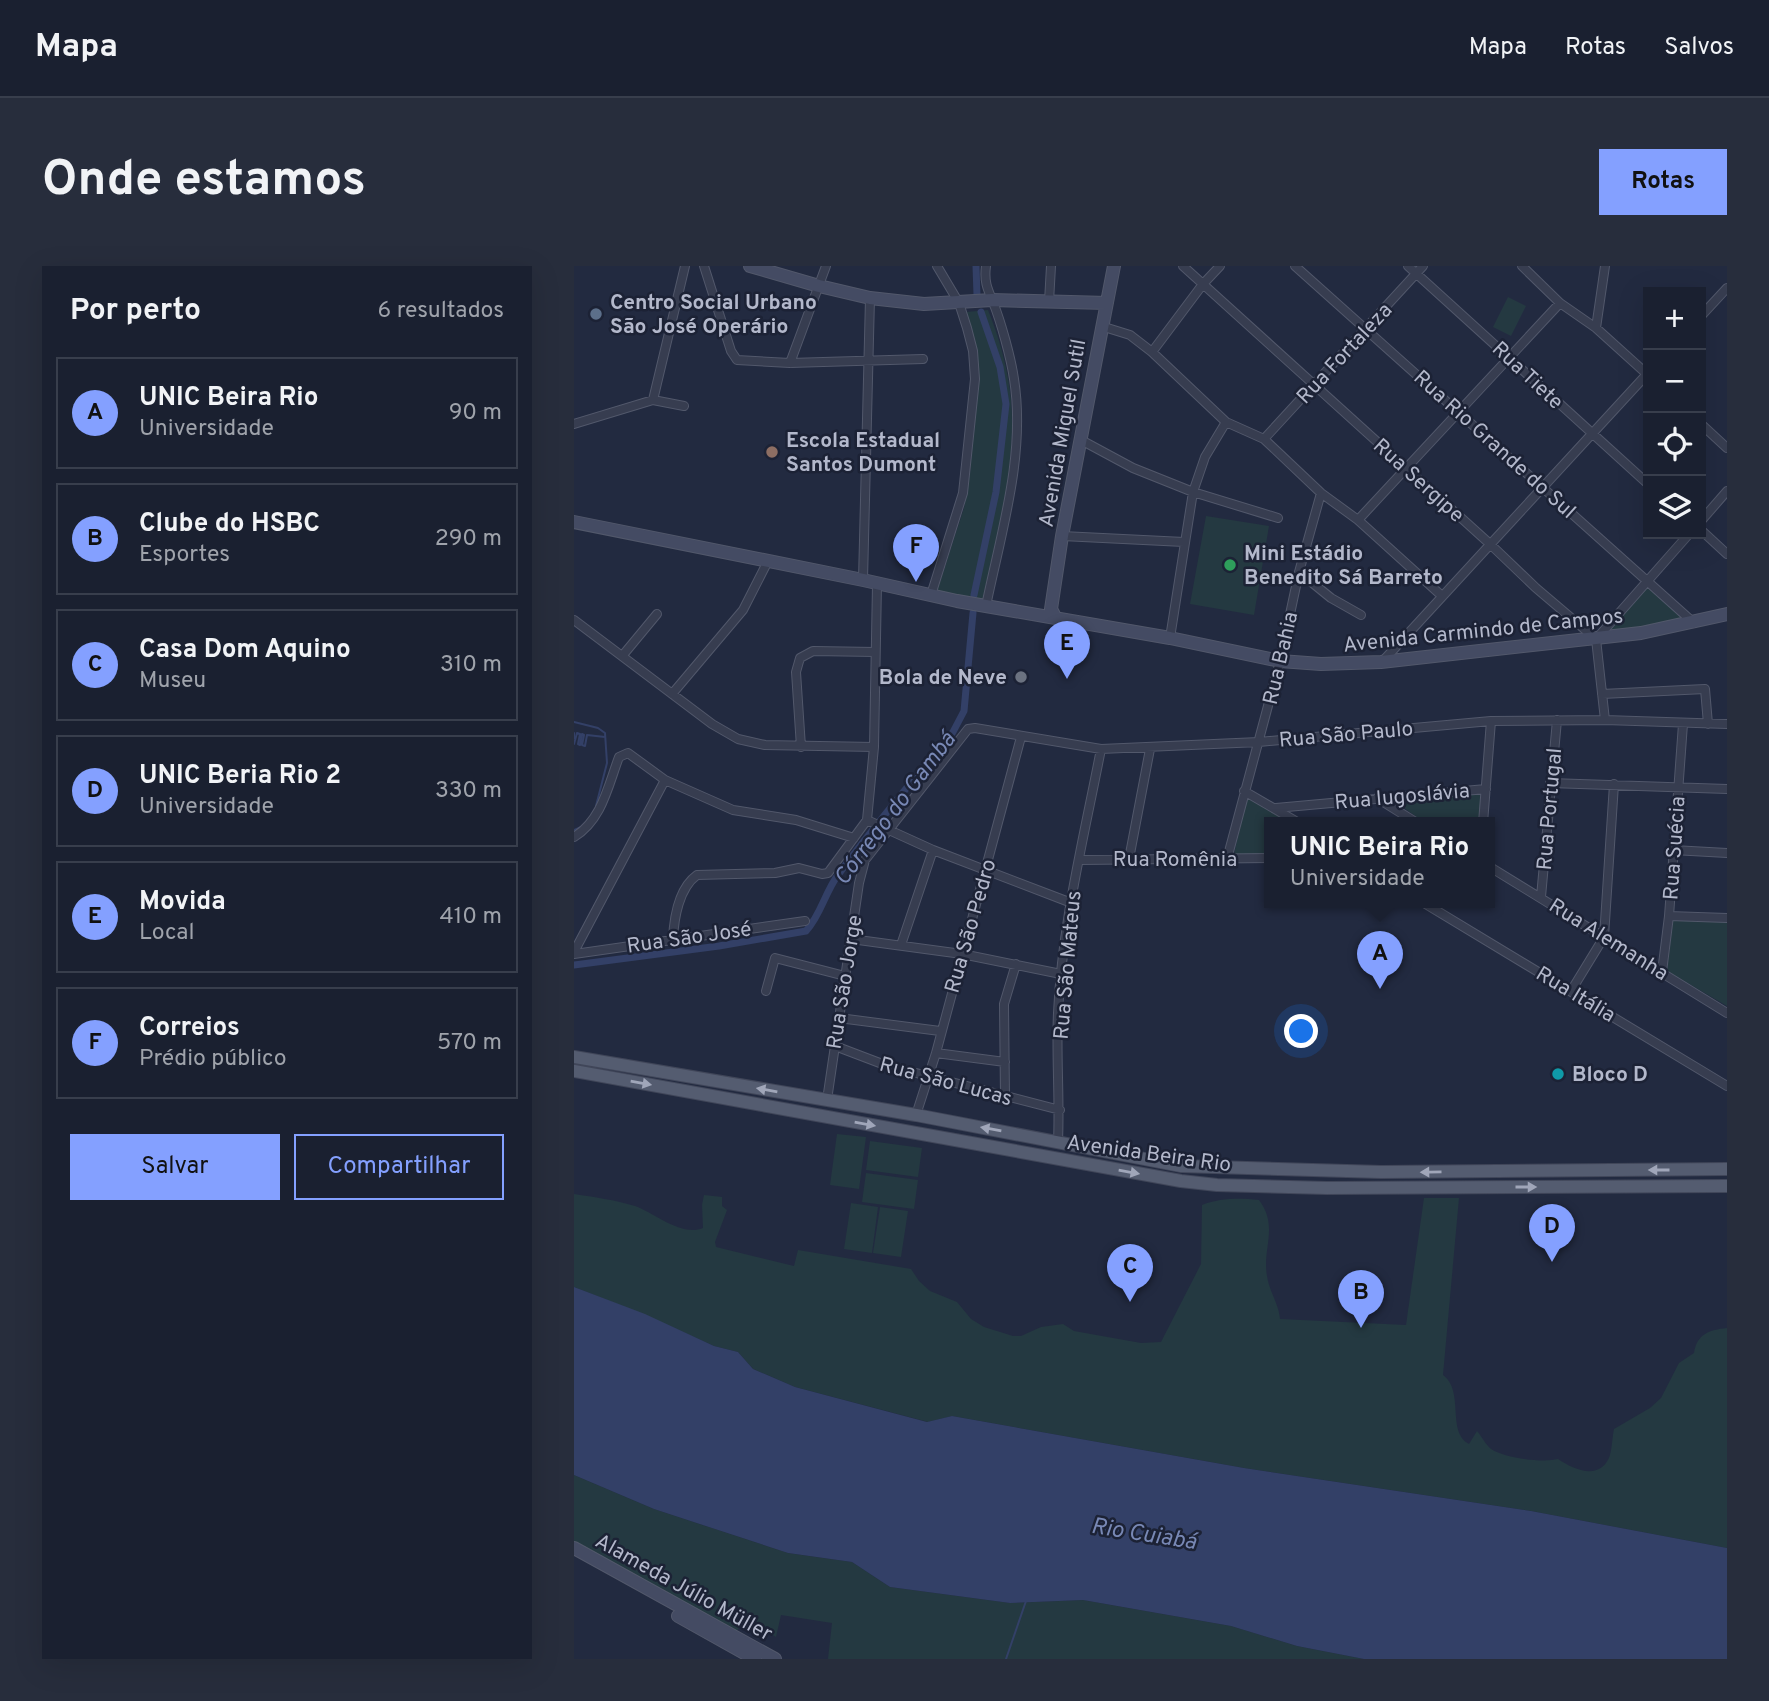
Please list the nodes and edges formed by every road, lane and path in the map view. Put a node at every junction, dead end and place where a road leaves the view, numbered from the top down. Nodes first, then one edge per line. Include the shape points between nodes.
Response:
1 (685, 266) edge
2 (705, 266) edge
3 (750, 266) edge
4 (826, 266) edge
5 (937, 266) edge
6 (986, 266) edge
7 (1051, 266) edge
8 (1114, 266) edge
9 (1183, 266) edge
10 (1220, 266) edge
11 (1295, 266) edge
12 (1408, 266) edge
13 (1423, 266) edge
14 (1522, 266) edge
15 (1605, 266) edge
16 (1416, 274) junction
17 (1203, 284) junction
18 (819, 286) junction
19 (1727, 288) edge
20 (870, 298) junction
21 (992, 300) junction
22 (1049, 302) junction
23 (959, 303) junction
24 (1107, 303) junction
25 (1560, 303) junction
26 (1706, 311) edge
27 (1101, 326) junction
28 (1366, 328) junction
29 (1596, 328) junction
30 (1152, 352) junction
31 (1510, 356) junction
32 (923, 359) dead end
33 (868, 361) junction
34 (790, 363) junction
35 (1643, 370) edge
36 (1643, 379) edge
37 (1314, 385) junction
38 (653, 400) junction
39 (684, 406) dead end
40 (1459, 412) junction
41 (1226, 422) junction
42 (574, 424) edge
43 (1706, 428) edge
44 (1592, 434) junction
45 (1264, 439) junction
46 (1081, 440) junction
47 (1726, 444) edge
48 (1406, 468) junction
49 (1643, 480) edge
50 (1543, 487) junction
51 (1727, 491) edge
52 (1192, 492) junction
53 (1321, 493) junction
54 (1706, 515) edge
55 (1278, 518) dead end
56 (1358, 520) junction
57 (574, 522) edge
58 (1706, 535) edge
59 (1062, 536) junction
60 (1685, 539) edge
61 (1184, 542) junction
62 (1490, 544) junction
63 (1727, 554) edge
64 (768, 561) junction
65 (1299, 572) junction
66 (863, 580) junction
67 (1647, 581) junction
68 (877, 584) junction
69 (931, 595) junction
70 (1442, 596) junction
71 (986, 606) junction
72 (657, 614) dead end
73 (1727, 614) edge
74 (1362, 615) dead end
75 (1050, 617) junction
76 (574, 620) edge
77 (1694, 623) junction
78 (1170, 638) junction
79 (1595, 639) junction
80 (875, 652) junction
81 (623, 654) junction
82 (1280, 661) junction
83 (1381, 662) junction
84 (672, 694) junction
85 (1602, 694) junction
86 (1557, 720) junction
87 (1605, 720) junction
88 (1491, 721) junction
89 (1683, 724) junction
90 (1709, 724) junction
91 (1727, 724) edge
92 (968, 729) joint
93 (1021, 737) junction
94 (1259, 742) junction
95 (801, 747) junction
96 (874, 747) junction
97 (1101, 749) junction
98 (1150, 749) junction
99 (664, 780) junction
100 (1550, 783) junction
101 (1614, 784) junction
102 (1678, 786) junction
103 (1486, 789) junction
104 (1727, 789) edge
105 (1244, 791) junction
106 (1377, 798) junction
107 (1276, 808) junction
108 (1290, 817) edge
109 (1407, 817) edge
110 (1484, 817) edge
111 (868, 820) junction
112 (885, 830) junction
113 (574, 837) edge
114 (854, 838) junction
115 (933, 850) junction
116 (1673, 850) junction
117 (1727, 853) edge
118 (1264, 858) edge
119 (1129, 859) junction
120 (1227, 859) junction
121 (1080, 860) junction
122 (1495, 870) edge
123 (986, 872) junction
124 (1541, 897) junction
125 (1069, 902) junction
126 (1432, 908) edge
127 (1669, 916) junction
128 (1727, 918) edge
129 (805, 921) dead end
130 (1604, 937) junction
131 (673, 939) junction
132 (851, 939) junction
133 (901, 945) junction
134 (574, 953) edge
135 (961, 954) junction
136 (1016, 964) junction
137 (1662, 972) junction
138 (1061, 974) junction
139 (845, 976) junction
140 (766, 991) dead end
141 (1571, 991) junction
142 (1727, 1013) edge
143 (839, 1018) junction
144 (940, 1031) junction
145 (835, 1046) junction
146 (936, 1054) junction
147 (574, 1057) edge
148 (1005, 1062) junction
149 (574, 1071) edge
150 (1727, 1074) edge
151 (930, 1077) junction
152 (1726, 1086) edge
153 (1005, 1097) junction
154 (827, 1100) junction
155 (1059, 1110) junction
156 (913, 1115) junction
157 (901, 1131) junction
158 (1058, 1141) junction
159 (1010, 1149) junction
160 (1727, 1169) edge
161 (1313, 1170) junction
162 (1617, 1170) junction
163 (1332, 1171) junction
164 (1618, 1186) junction
165 (1727, 1186) edge
166 (1307, 1187) junction
167 (1327, 1188) junction
168 (574, 1548) edge
169 (574, 1558) edge
170 (755, 1659) edge
171 (775, 1659) edge

1 - 38 street
2 - 34 street via 737,360
3 - 18 main road
4 - 18 street
5 - 23 street
6 - 21 street via 985,283
7 - 22 street
8 - 24 main road, Avenida Miguel Sutil
9 - 17 street, Rua Sergipe
10 - 17 street
11 - 28 street, Rua Rio Grande do Sul
12 - 16 street, Rua Tiete
13 - 16 street, Rua Fortaleza
14 - 25 street
15 - 29 street
16 - 28 street, Rua Fortaleza
16 - 31 street, Rua Tiete
17 - 30 street
17 - 37 street, Rua Sergipe
18 - 20 main road
18 - 34 street
19 - 26 street
20 - 23 main road
20 - 33 street
21 - 22 main road
21 - 23 main road
21 - 71 street via 1014,378 1018,427
22 - 24 main road
23 - 69 street via 973,351 975,379 967,469
24 - 27 main road, Avenida Miguel Sutil
25 - 29 street
25 - 31 street
27 - 30 street via 1130,335
27 - 46 main road, Avenida Miguel Sutil
28 - 37 street, Rua Fortaleza
28 - 40 street, Rua Rio Grande do Sul
29 - 35 street
30 - 41 street
31 - 40 street
31 - 44 street, Rua Tiete
32 - 33 street
33 - 34 street
33 - 66 street
36 - 44 street
37 - 45 street, Rua Fortaleza
37 - 48 street, Rua Sergipe
38 - 39 street
38 - 42 street
40 - 48 street
40 - 50 street, Rua Rio Grande do Sul
41 - 45 street
41 - 52 street via 1205,457
43 - 47 street
44 - 49 street, Rua Tiete
44 - 50 street
45 - 53 street
46 - 52 street
46 - 59 main road, Avenida Miguel Sutil
48 - 56 street
48 - 62 street, Rua Sergipe
50 - 62 street
50 - 67 street, Rua Rio Grande do Sul
51 - 54 street
52 - 55 street
52 - 61 street
53 - 56 street
53 - 65 street, Rua Bahia
56 - 70 street
57 - 64 main road, Avenida Carmindo de Campos
58 - 63 street
59 - 61 street
59 - 75 main road, Avenida Miguel Sutil
60 - 67 street
61 - 78 street
62 - 70 street
62 - 79 street, Rua Sergipe
64 - 66 main road, Avenida Carmindo de Campos
64 - 84 street via 743,610
65 - 74 street
65 - 82 street, Rua Bahia
66 - 68 main road, Avenida Carmindo de Campos
67 - 77 street, Rua Rio Grande do Sul
67 - 79 street
68 - 69 main road, Avenida Carmindo de Campos
68 - 80 street
69 - 71 main road, Avenida Carmindo de Campos
70 - 83 street
71 - 75 main road, Avenida Carmindo de Campos
72 - 81 street
73 - 77 main road, Avenida Carmindo de Campos
75 - 78 main road, Avenida Carmindo de Campos
76 - 81 street
77 - 79 main road, Avenida Carmindo de Campos
78 - 82 main road, Avenida Carmindo de Campos
79 - 83 main road, Avenida Carmindo de Campos
79 - 85 street
80 - 95 street via 813,651 800,658 796,672
80 - 96 street
81 - 84 street
82 - 83 main road, Avenida Carmindo de Campos
82 - 94 street, Rua Bahia
84 - 95 street via 738,739
85 - 87 street
85 - 90 street via 1704,690
86 - 87 street, Rua São Paulo
86 - 88 street, Rua São Paulo
86 - 100 street, Rua Portugal
87 - 89 street, Rua São Paulo
88 - 94 street, Rua São Paulo
88 - 103 street
89 - 90 street, Rua São Paulo
89 - 102 street, Rua Suécia
90 - 91 street, Rua São Paulo
92 - 93 street, Rua São Paulo
92 - 112 street, Rua São Jorge
93 - 97 street, Rua São Paulo
93 - 123 street, Rua São Pedro
94 - 98 street, Rua São Paulo
94 - 105 street
95 - 96 street
96 - 111 street
97 - 98 street, Rua São Paulo
97 - 121 street, Rua São Mateus
98 - 119 street
99 - 113 street via 628,753 620,757 603,803 586,830
99 - 114 street via 733,810 796,820
99 - 134 street
100 - 101 street
100 - 124 street, Rua Portugal
101 - 102 street
101 - 130 street
102 - 104 street
102 - 116 street, Rua Suécia
103 - 106 street, Rua Iugoslávia
103 - 110 street
105 - 107 street
105 - 120 street
106 - 107 street, Rua Iugoslávia
106 - 109 street
107 - 108 street
111 - 112 street
111 - 114 street
112 - 115 street
112 - 132 street, Rua São Jorge via 864,860
114 - 131 street via 826,874 799,868 697,875 683,894
115 - 123 street
115 - 133 street
116 - 117 street
116 - 127 street, Rua Suécia
118 - 120 street, Rua Romênia
119 - 120 street, Rua Romênia
119 - 121 street, Rua Romênia
121 - 125 street, Rua São Mateus
122 - 124 street, Rua Alemanha
123 - 125 street
123 - 135 street, Rua São Pedro
124 - 130 street, Rua Alemanha
125 - 138 street, Rua São Mateus
126 - 141 street, Rua Itália
127 - 128 street
127 - 137 street, Rua Suécia
129 - 131 street, Rua São José
130 - 137 street, Rua Alemanha
130 - 141 street
131 - 134 street, Rua São José
132 - 133 street
132 - 139 street, Rua São Jorge
133 - 135 street
135 - 136 street
135 - 144 street, Rua São Pedro
136 - 138 street
136 - 148 street via 1004,1004
137 - 142 street, Rua Alemanha
138 - 155 street, Rua São Mateus
139 - 140 street via 775,957
139 - 143 street, Rua São Jorge
141 - 152 street, Rua Itália
143 - 144 street
143 - 145 street, Rua São Jorge
144 - 146 street, Rua São Pedro
145 - 151 street, Rua São Lucas
145 - 154 street, Rua São Jorge
146 - 148 street
146 - 151 street, Rua São Pedro
154 -> 147 main road, Avenida Beira Rio
148 - 153 street
149 -> 157 main road, Avenida Beira Rio
150 - 152 street
151 - 153 street, Rua São Lucas
151 - 156 street, Rua São Pedro
153 - 155 street, Rua São Lucas
154 - 156 main road, Avenida Beira Rio
155 - 158 street, Rua São Mateus
156 - 157 main road via 900,1125
158 -> 156 main road, Avenida Beira Rio
157 - 159 main road, Avenida Beira Rio
158 - 159 main road via 1048,1150
158 - 161 main road, Avenida Beira Rio via 1181,1166
159 -> 166 main road, Avenida Beira Rio via 1181,1181
160 -> 162 main road, Avenida Beira Rio
161 - 163 main road, Avenida Beira Rio
161 - 166 main road via 1315,1180
162 -> 163 main road, Avenida Beira Rio
162 - 164 main road
163 - 167 main road via 1324,1179
164 - 165 main road, Avenida Beira Rio
167 -> 164 main road, Avenida Beira Rio
166 - 167 main road, Avenida Beira Rio
168 - 171 main road, Alameda Júlio Müller
169 - 170 main road, Alameda Júlio Müller

